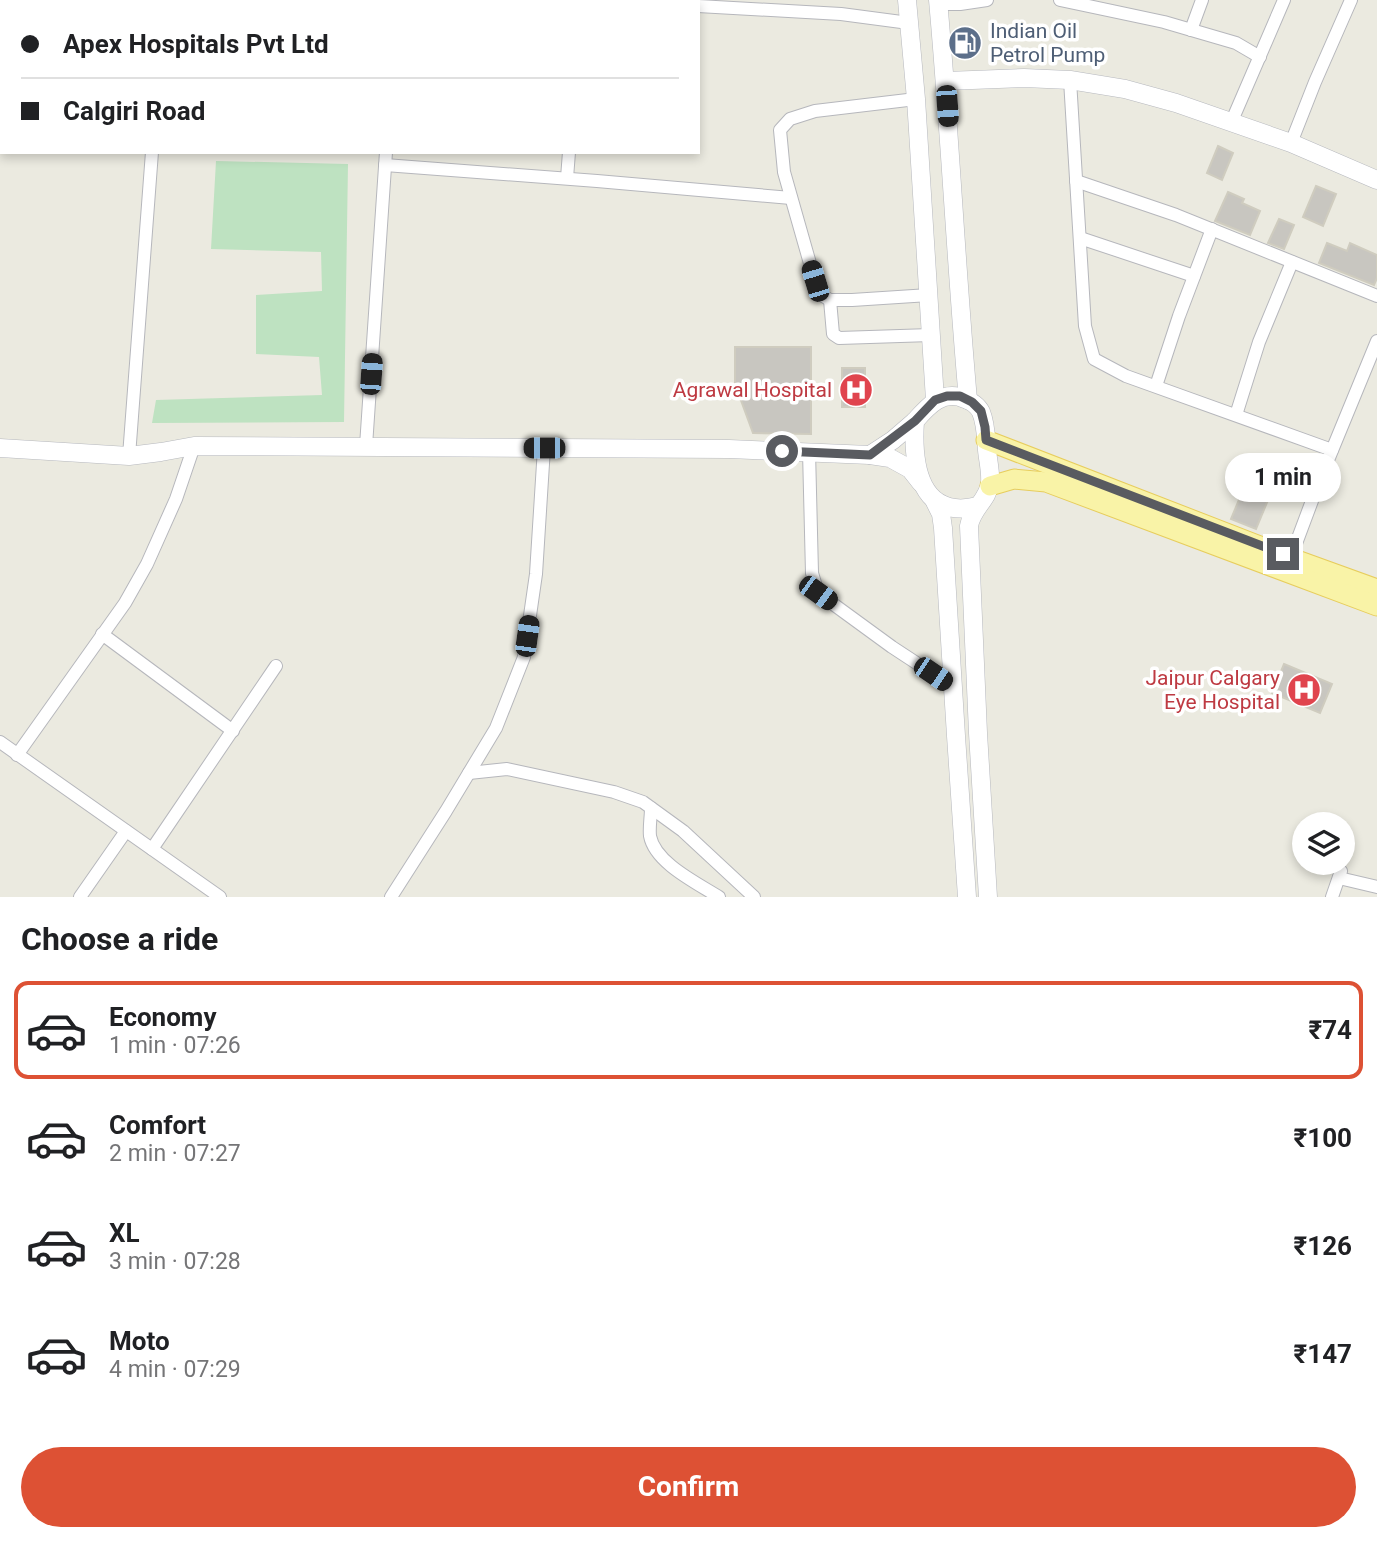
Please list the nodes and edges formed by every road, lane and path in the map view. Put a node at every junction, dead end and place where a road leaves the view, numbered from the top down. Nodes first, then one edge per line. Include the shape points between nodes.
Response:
1 (907, 0) edge
2 (987, 0) edge
3 (1060, 0) edge
4 (1202, 0) edge
5 (1284, 0) edge
6 (1351, 0) edge
7 (938, 2) edge
8 (776, 5) edge
9 (700, 6) edge
10 (909, 23) junction
11 (1191, 30) junction
12 (1261, 57) junction
13 (1070, 80) junction
14 (946, 81) junction
15 (916, 99) junction
16 (1231, 123) junction
17 (1291, 143) junction
18 (152, 154) edge
19 (569, 154) edge
20 (385, 159) edge
21 (567, 178) junction
22 (1377, 180) edge
23 (1076, 181) junction
24 (791, 198) junction
25 (1212, 229) junction
26 (1080, 238) junction
27 (1292, 262) junction
28 (1194, 276) junction
29 (929, 295) junction
30 (1377, 296) edge
31 (830, 300) junction
32 (931, 335) junction
33 (1377, 341) edge
34 (1156, 386) junction
35 (935, 400) junction
36 (968, 400) junction
37 (1236, 415) junction
38 (915, 421) junction
39 (986, 440) junction
40 (194, 446) junction
41 (366, 446) junction
42 (0, 448) edge
43 (544, 448) junction
44 (1332, 450) junction
45 (809, 452) junction
46 (870, 455) junction
47 (129, 456) junction
48 (921, 483) junction
49 (990, 485) junction
50 (935, 502) junction
51 (978, 506) junction
52 (1288, 565) junction
53 (1377, 589) edge
54 (1377, 606) edge
55 (102, 634) junction
56 (276, 666) dead end
57 (953, 687) junction
58 (233, 731) junction
59 (0, 742) edge
60 (17, 755) junction
61 (469, 773) junction
62 (651, 808) junction
63 (126, 831) junction
64 (152, 849) junction
65 (1377, 887) edge
66 (80, 897) edge
67 (220, 897) edge
68 (391, 897) edge
69 (719, 897) edge
70 (754, 897) edge
71 (967, 897) edge
72 (988, 897) edge
73 (1332, 897) edge

1 - 10 main road
2 - 7 street
3 - 11 street
4 - 11 street
5 - 12 street
6 - 17 street
7 - 14 main road
8 - 9 street
8 - 10 street
10 - 15 main road
11 - 12 street via 1236,43
12 - 16 street
13 - 14 main road
13 - 16 main road via 1125,89
13 - 23 street
14 - 36 main road
15 - 24 street via 815,111 790,119 780,130
15 - 29 main road
16 - 17 main road
17 - 22 main road
18 - 47 street
19 - 21 street
20 - 21 street
20 - 41 street
21 - 24 street
23 - 25 street
23 - 26 street
24 - 31 street via 815,281
25 - 27 street
25 - 28 street
26 - 28 street
26 - 34 street via 1085,326 1094,359
27 - 30 street
27 - 37 street
28 - 34 street
29 - 31 street
29 - 32 main road
31 - 32 street via 833,334 839,338
32 - 35 main road
33 - 44 street
34 - 37 street
35 - 36 main road via 947,396
35 - 38 main road
36 - 39 main road via 981,411
37 - 44 street
38 - 46 main road
38 - 48 main road
39 - 49 main road
39 - 52 main road
40 - 41 main road
40 - 47 main road
40 - 55 street via 147,564
41 - 43 main road
42 - 47 main road
43 - 45 main road
43 - 61 street via 536,574 524,657 496,728
44 - 52 street
45 - 46 main road
45 - 57 street via 812,573 818,593
46 - 48 main road via 901,464
48 - 50 main road
49 - 51 main road
49 - 52 main road via 1014,479 1046,482
50 - 51 main road via 951,509
50 - 57 main road via 943,528
51 - 72 main road via 969,526
52 - 53 main road
52 - 54 main road
55 - 58 street
55 - 60 street
56 - 58 street
57 - 71 main road
58 - 64 street
59 - 60 street
60 - 63 street
61 - 62 street via 507,769 614,792
61 - 68 street
62 - 69 street via 650,836 655,851
62 - 70 street via 683,831
63 - 64 street
63 - 66 street
64 - 67 street
65 - 73 street via 1340,874

